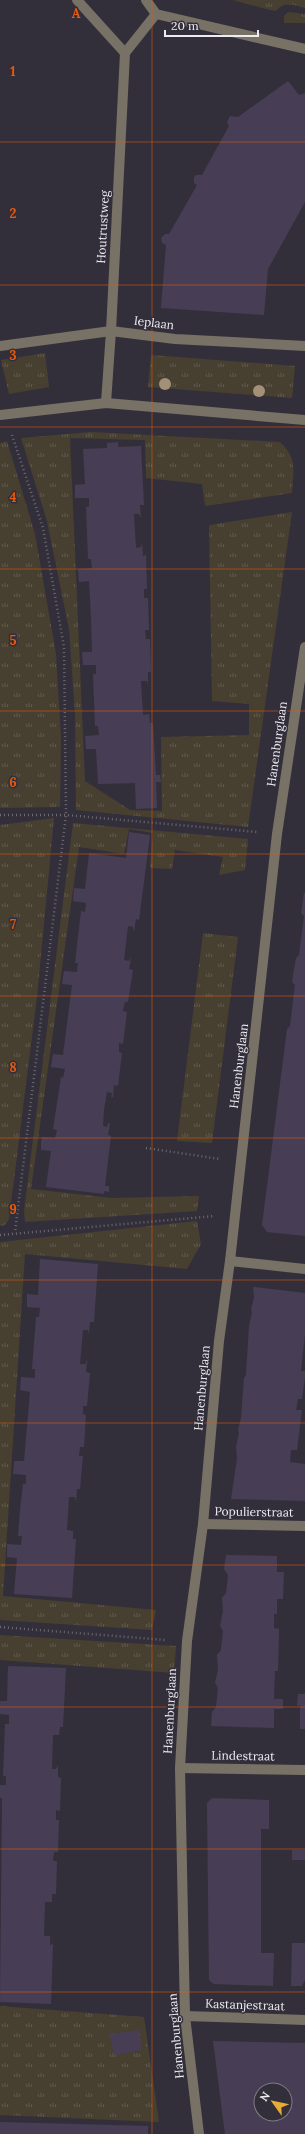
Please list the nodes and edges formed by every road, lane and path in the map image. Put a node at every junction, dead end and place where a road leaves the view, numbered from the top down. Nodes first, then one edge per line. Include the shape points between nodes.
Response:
1 (77, 0) edge
2 (146, 0) edge
3 (156, 14) junction
4 (305, 48) edge
5 (125, 53) junction
6 (111, 331) junction
7 (0, 346) edge
8 (305, 346) edge
9 (106, 403) junction
10 (2, 414) edge
11 (305, 420) edge
12 (305, 647) edge
13 (0, 815) edge
14 (66, 815) junction
15 (277, 834) junction
16 (146, 1148) dead end
17 (240, 1162) junction
18 (235, 1214) junction
19 (15, 1232) junction
20 (0, 1235) edge
21 (230, 1261) junction
22 (305, 1269) edge
23 (203, 1524) junction
24 (305, 1526) edge
25 (0, 1627) edge
26 (187, 1641) junction
27 (180, 1768) junction
28 (305, 1770) edge
29 (185, 2016) junction
30 (305, 2020) edge
31 (199, 2134) edge

1 - 5 street
2 - 3 street
3 - 4 street
3 - 5 street
5 - 6 street, Houtrustweg
6 - 7 street, Ieplaan
6 - 8 street, Ieplaan via 175,339
6 - 9 street, Houtrustweg
9 - 10 street
9 - 11 street
10 - 14 path via 43,528 64,647
12 - 15 street, Hanenburglaan
13 - 14 path
14 - 15 path
14 - 19 path
15 - 17 street, Hanenburglaan
16 - 17 path
17 - 18 street, Hanenburglaan
18 - 19 path
18 - 21 street, Hanenburglaan
19 - 20 path
21 - 22 street
21 - 23 street, Hanenburglaan via 219,1342
23 - 24 street, Populierstraat
23 - 26 street, Hanenburglaan
25 - 26 path
26 - 27 street, Hanenburglaan
27 - 28 street, Lindestraat
27 - 29 street, Hanenburglaan
29 - 30 street, Kastanjestraat
29 - 31 street, Hanenburglaan

